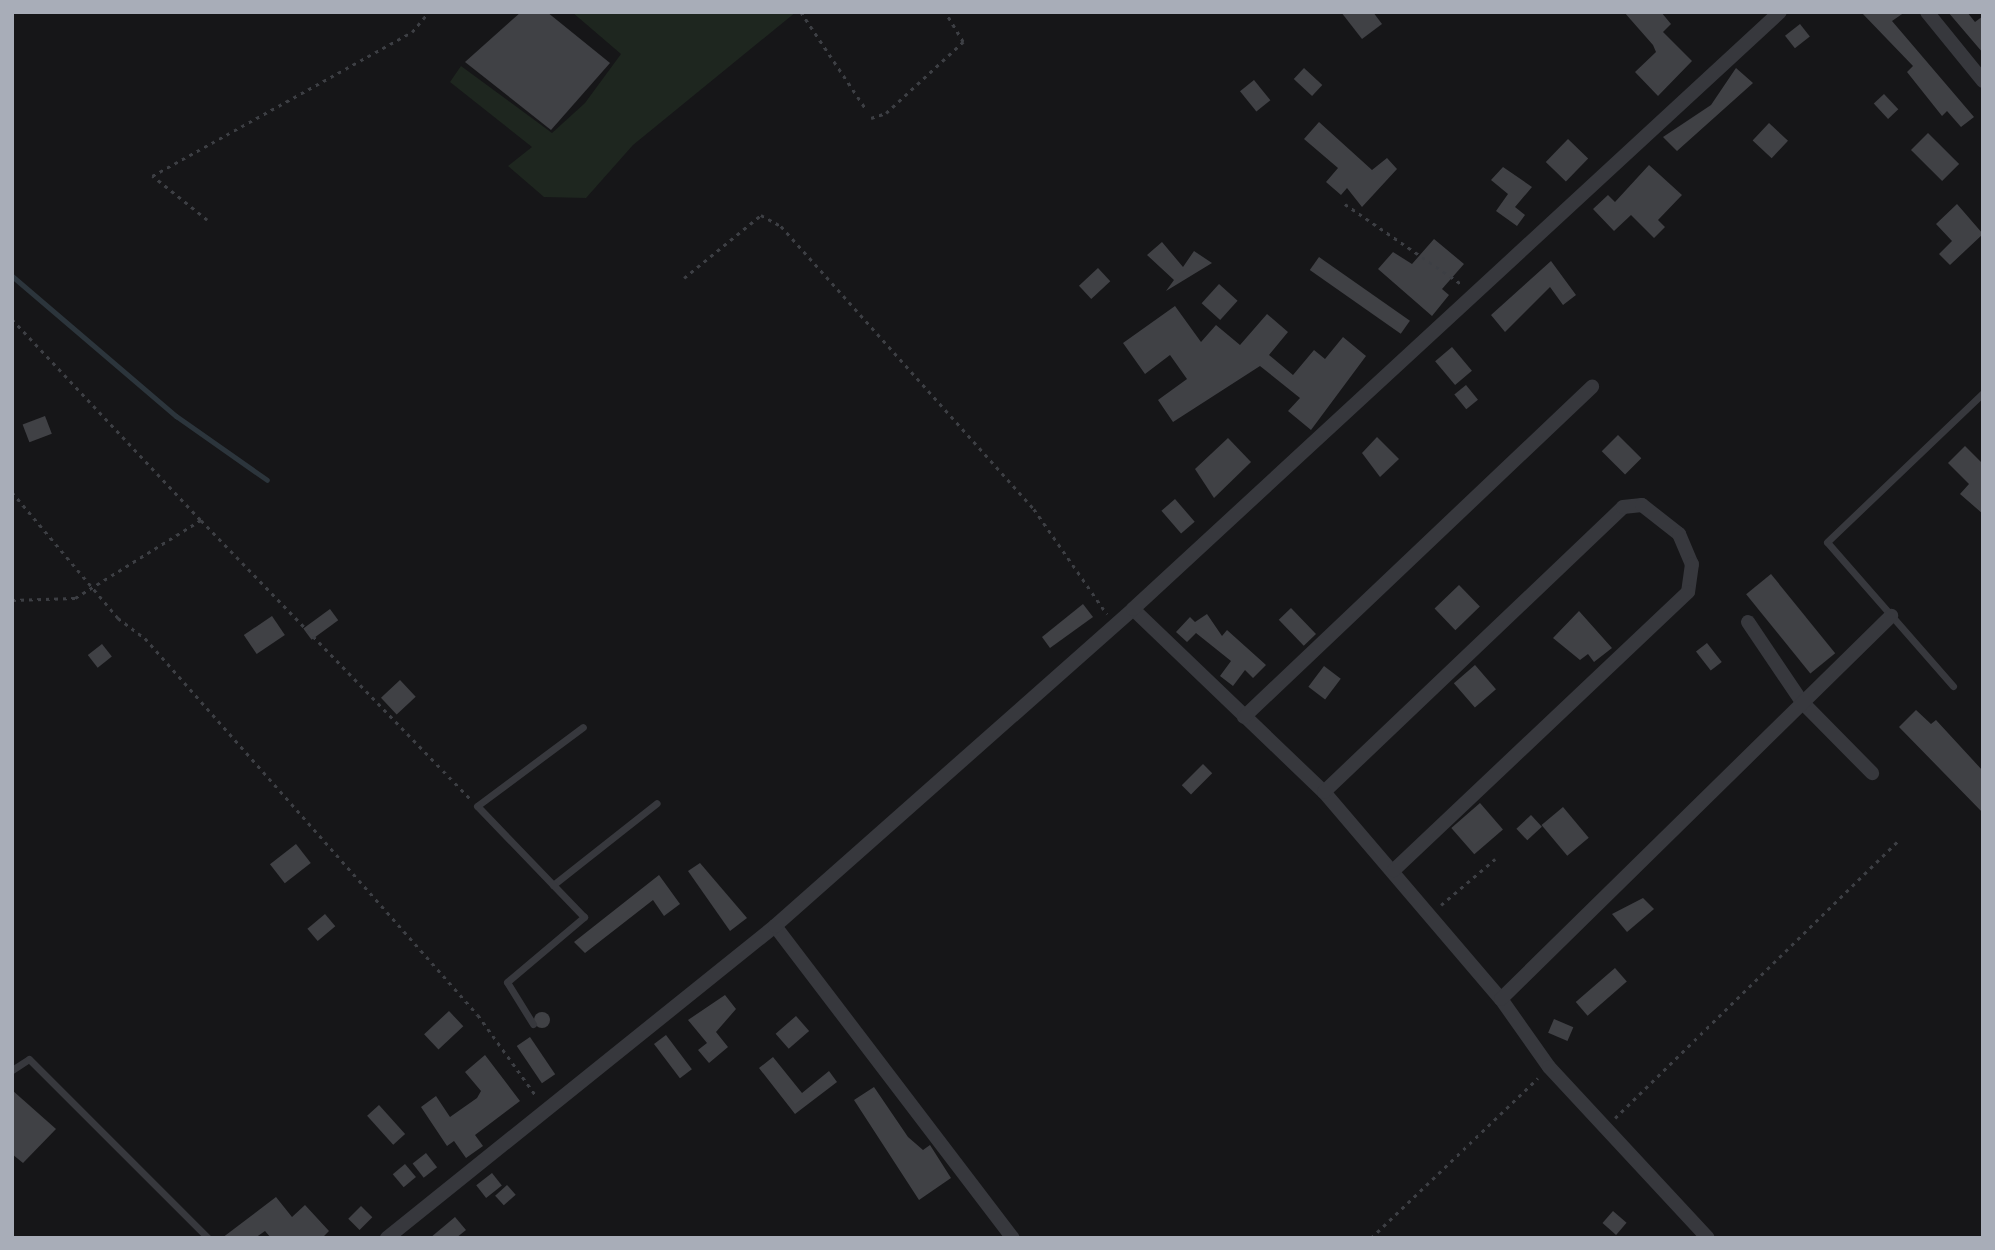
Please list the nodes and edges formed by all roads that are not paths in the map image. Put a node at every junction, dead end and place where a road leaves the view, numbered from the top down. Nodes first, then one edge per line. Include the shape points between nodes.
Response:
1 (1780, 12) edge
2 (1927, 12) edge
3 (1983, 82) edge
4 (1592, 387) dead end
5 (1983, 393) edge
6 (1133, 609) junction
7 (1891, 616) junction
8 (1748, 622) dead end
9 (1953, 686) dead end
10 (1802, 702) junction
11 (1244, 717) junction
12 (583, 727) dead end
13 (1872, 773) dead end
14 (1324, 792) junction
15 (657, 803) dead end
16 (1394, 870) junction
17 (553, 885) junction
18 (775, 926) junction
19 (1501, 999) junction
20 (533, 1024) dead end
21 (12, 1070) edge
22 (208, 1238) edge
23 (387, 1238) edge
24 (1013, 1238) edge
25 (1708, 1238) edge

1 - 6 street
2 - 3 street
4 - 11 street
5 - 7 lane via 1826,542
6 - 11 street
6 - 18 street
7 - 9 lane
7 - 10 street
8 - 10 street
10 - 13 street
10 - 19 street
11 - 14 street
12 - 17 lane via 477,806
14 - 16 street
14 - 16 street via 1623,508 1642,505 1679,534 1692,564 1688,592
15 - 17 lane
16 - 19 street
17 - 20 lane via 584,917 507,982
18 - 23 street
18 - 24 street
19 - 25 street via 1549,1067
21 - 22 lane via 29,1059

